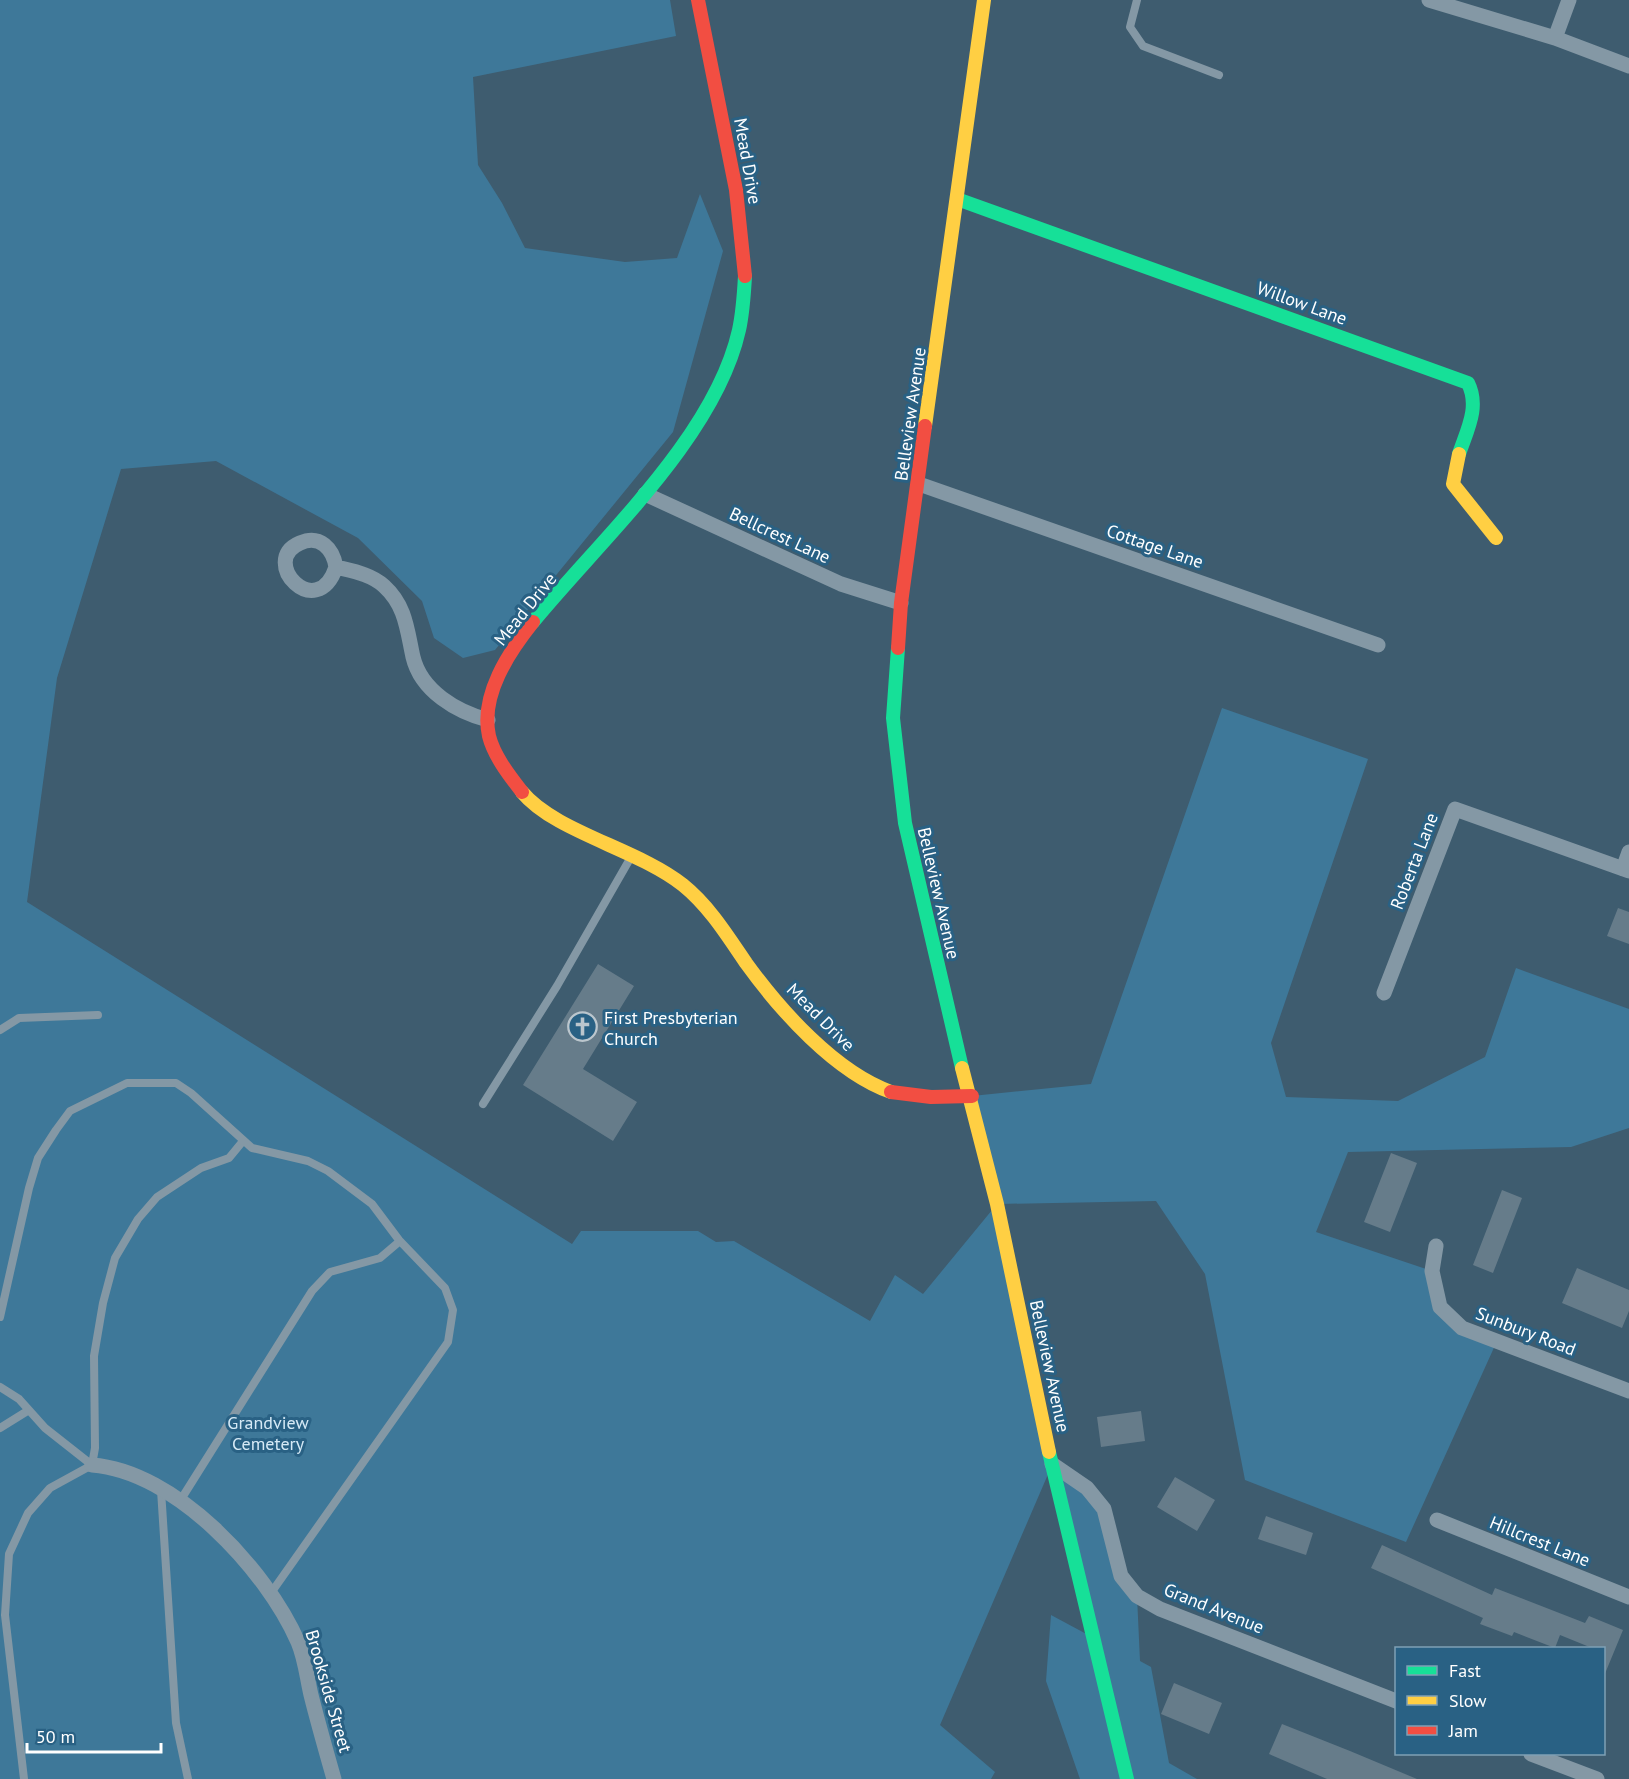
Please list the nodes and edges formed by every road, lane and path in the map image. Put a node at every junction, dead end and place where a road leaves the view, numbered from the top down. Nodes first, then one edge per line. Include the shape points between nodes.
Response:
1 (698, 0) edge
2 (984, 0) edge
3 (1137, 0) edge
4 (1429, 0) edge
5 (1569, 0) edge
6 (1555, 38) junction
7 (1629, 66) edge
8 (1219, 75) dead end
9 (957, 199) junction
10 (919, 484) junction
11 (645, 494) junction
12 (1496, 538) dead end
13 (336, 567) dead end
14 (901, 603) junction
15 (1378, 645) dead end
16 (488, 720) junction
17 (1629, 852) edge
18 (632, 856) junction
19 (1626, 870) edge
20 (1384, 993) dead end
21 (98, 1015) dead end
22 (0, 1030) edge
23 (972, 1096) junction
24 (483, 1104) dead end
25 (243, 1141) junction
26 (400, 1241) junction
27 (1436, 1245) dead end
28 (0, 1317) edge
29 (0, 1387) edge
30 (1629, 1391) edge
31 (29, 1410) junction
32 (0, 1428) edge
33 (1052, 1464) junction
34 (92, 1465) junction
35 (161, 1490) junction
36 (180, 1501) junction
37 (1437, 1520) dead end
38 (271, 1593) junction
39 (1629, 1597) edge
40 (1395, 1701) edge
41 (1534, 1755) edge
42 (24, 1779) edge
43 (188, 1779) edge
44 (334, 1779) edge
45 (1127, 1779) edge
46 (1597, 1779) edge

1 - 11 street, Mead Drive via 739,213 743,303 739,332 725,368 704,408
2 - 9 street, Belleview Avenue
3 - 8 lane via 1130,27 1143,46
4 - 6 street
5 - 6 street
6 - 7 street
9 - 10 street, Belleview Avenue
9 - 12 street, Willow Lane via 1468,383 1474,390 1474,408 1455,465 1453,484
10 - 14 street, Belleview Avenue
10 - 15 street, Cottage Lane
11 - 14 street, Bellcrest Lane via 841,584
11 - 16 street, Mead Drive via 519,639 496,682
13 - 16 street via 383,585 404,616 413,657 426,684 455,707
14 - 23 street, Belleview Avenue via 893,718 897,769 941,985
16 - 18 street, Mead Drive via 488,735 498,757 531,802
17 - 19 street
18 - 23 street, Mead Drive via 682,884 702,903 757,978 844,1066 865,1081 914,1098
18 - 24 lane
19 - 20 street, Roberta Lane via 1455,809
21 - 22 lane via 19,1018
23 - 33 street, Belleview Avenue
25 - 26 lane via 252,1148 308,1161 328,1171 372,1204
25 - 28 lane via 176,1083 127,1083 70,1111 38,1158
25 - 34 lane via 229,1158 201,1168 157,1197 138,1219 115,1258 94,1356
26 - 36 lane via 380,1258 330,1272 312,1291
26 - 38 lane via 445,1288 453,1311 448,1342
27 - 30 street, Sunbury Road via 1432,1270 1440,1306 1462,1328
29 - 31 lane
31 - 32 lane
31 - 34 lane via 45,1428
33 - 40 street, Grand Avenue via 1087,1488 1104,1509 1121,1576 1137,1596 1160,1609
33 - 45 street, Belleview Avenue
34 - 35 street, Brookside Street via 113,1466
34 - 42 lane via 50,1488 28,1513 9,1554 5,1615
35 - 36 street, Brookside Street
35 - 43 lane via 176,1723
36 - 38 street, Brookside Street via 232,1547
37 - 39 street, Hillcrest Lane
38 - 44 street, Brookside Street via 298,1644
41 - 46 street

